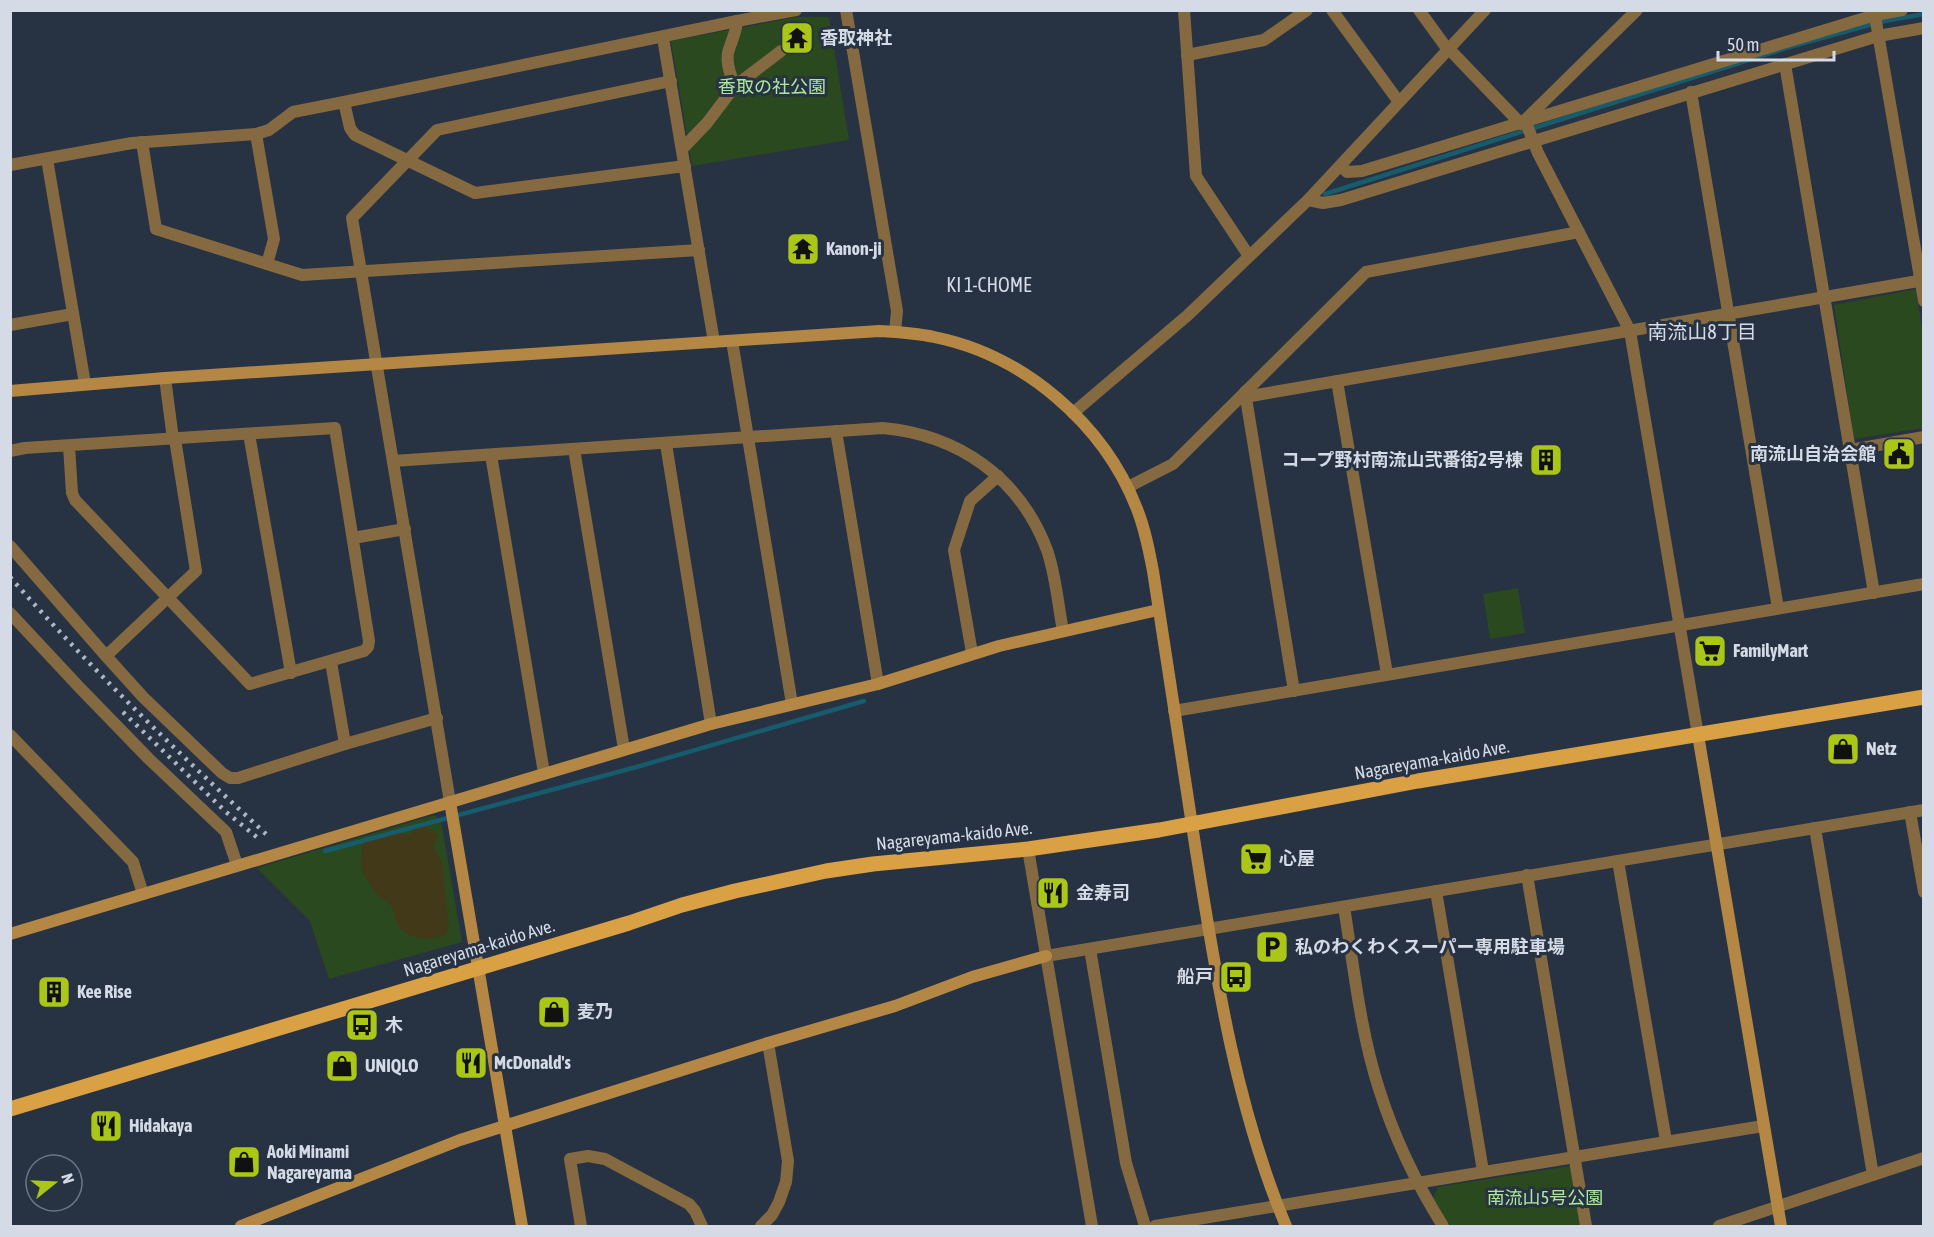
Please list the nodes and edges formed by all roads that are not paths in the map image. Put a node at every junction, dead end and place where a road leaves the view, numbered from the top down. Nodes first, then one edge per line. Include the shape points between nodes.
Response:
1 (796, 10) edge
2 (846, 10) edge
3 (1184, 10) edge
4 (1307, 10) edge
5 (1332, 10) edge
6 (1419, 10) edge
7 (1485, 10) edge
8 (1637, 10) edge
9 (1902, 10) edge
10 (1874, 13) edge
11 (736, 21) junction
12 (1923, 28) edge
13 (1878, 36) junction
14 (663, 38) junction
15 (1448, 50) junction
16 (781, 51) dead end
17 (1187, 55) junction
18 (1785, 64) junction
19 (671, 81) junction
20 (735, 86) junction
21 (1691, 92) junction
22 (344, 102) junction
23 (1399, 102) junction
24 (1523, 124) junction
25 (256, 134) junction
26 (1532, 140) junction
27 (142, 142) junction
28 (682, 149) junction
29 (47, 159) junction
30 (407, 160) junction
31 (10, 165) edge
32 (685, 166) junction
33 (1341, 166) junction
34 (1308, 200) junction
35 (1579, 232) junction
36 (699, 250) junction
37 (1249, 256) junction
38 (267, 264) junction
39 (362, 271) junction
40 (1922, 280) edge
41 (1825, 298) junction
42 (1923, 301) edge
43 (1728, 313) junction
44 (73, 314) junction
45 (10, 325) edge
46 (1630, 331) junction
47 (895, 332) junction
48 (732, 341) junction
49 (714, 342) junction
50 (378, 364) junction
51 (165, 378) junction
52 (1337, 381) junction
53 (85, 384) junction
54 (10, 391) edge
55 (1245, 394) junction
56 (1073, 413) junction
57 (836, 431) junction
58 (249, 434) junction
59 (1923, 437) edge
60 (748, 438) junction
61 (174, 439) junction
62 (666, 444) junction
63 (69, 446) junction
64 (574, 449) junction
65 (1850, 450) junction
66 (10, 451) edge
67 (491, 455) junction
68 (393, 461) junction
69 (998, 476) junction
70 (1128, 487) junction
71 (405, 529) junction
72 (353, 538) junction
73 (10, 546) edge
74 (1923, 584) edge
75 (1874, 593) junction
76 (167, 597) junction
77 (1778, 608) junction
78 (1158, 609) junction
79 (10, 613) edge
80 (1680, 626) junction
81 (1063, 631) junction
82 (972, 653) junction
83 (106, 656) junction
84 (331, 662) junction
85 (291, 673) junction
86 (1387, 674) junction
87 (878, 684) junction
88 (1294, 692) junction
89 (1923, 698) edge
90 (792, 704) junction
91 (1174, 711) junction
92 (437, 718) junction
93 (711, 724) junction
94 (10, 735) edge
95 (1698, 735) junction
96 (345, 744) junction
97 (624, 749) junction
98 (544, 773) junction
99 (450, 802) junction
100 (1923, 810) edge
101 (1910, 812) junction
102 (1192, 823) junction
103 (1815, 828) junction
104 (1717, 844) junction
105 (1028, 849) junction
106 (1618, 861) junction
107 (237, 865) junction
108 (1527, 875) junction
109 (1436, 891) junction
110 (1923, 891) edge
111 (143, 894) junction
112 (1344, 907) junction
113 (1209, 929) junction
114 (10, 934) edge
115 (1090, 950) junction
116 (1046, 956) junction
117 (479, 968) junction
118 (768, 1043) junction
119 (10, 1108) edge
120 (505, 1126) junction
121 (1763, 1126) junction
122 (1666, 1141) junction
123 (1574, 1156) junction
124 (1923, 1158) edge
125 (1483, 1171) junction
126 (1873, 1175) junction
127 (1418, 1183) junction
128 (1277, 1205) junction
129 (1778, 1207) junction
130 (241, 1227) edge
131 (522, 1227) edge
132 (581, 1227) edge
133 (702, 1227) edge
134 (761, 1227) edge
135 (1092, 1227) edge
136 (1145, 1227) edge
137 (1155, 1227) edge
138 (1286, 1227) edge
139 (1443, 1227) edge
140 (1586, 1227) edge
141 (1719, 1227) edge
142 (1781, 1227) edge

1 - 11 street
2 - 47 street via 897,311
3 - 17 street
4 - 17 street via 1264,40
5 - 23 street
6 - 15 street
7 - 15 street
8 - 24 street
9 - 10 street
10 - 13 street
10 - 24 street
11 - 14 street
11 - 20 street via 728,54
12 - 13 street
13 - 18 street
13 - 40 street
14 - 19 street
14 - 22 street
15 - 23 street
15 - 24 street
16 - 20 street
17 - 37 street via 1196,176
18 - 21 street
18 - 41 street
19 - 28 street
19 - 30 street via 437,130
20 - 28 street
21 - 26 street
21 - 43 street
22 - 25 street via 293,112 269,130
22 - 30 street via 355,135
23 - 33 street
24 - 26 street
24 - 33 street via 1362,171 1347,172
25 - 27 street
25 - 38 street via 274,239
26 - 34 street via 1341,200
26 - 35 street
27 - 29 street
27 - 38 street via 156,229
28 - 32 street
29 - 31 street
29 - 44 street
30 - 32 street via 475,193
30 - 39 street via 352,218
32 - 36 street
33 - 34 street
34 - 37 street
35 - 46 street
35 - 55 street via 1366,272
36 - 39 street
36 - 49 street
37 - 56 street via 1188,315
38 - 39 street via 302,275
39 - 50 street
40 - 41 street
40 - 42 street
41 - 43 street
41 - 65 street
43 - 46 street
43 - 77 street
44 - 45 street
44 - 53 street
46 - 52 street
46 - 80 street
47 - 48 street
47 - 56 street via 933,336 983,352 1035,382
48 - 49 street
48 - 60 street
49 - 50 street
50 - 51 street
50 - 68 street
51 - 53 street
51 - 61 street
52 - 55 street
52 - 86 street
53 - 54 street
55 - 70 street via 1173,464
55 - 88 street
56 - 70 street via 1103,448
57 - 60 street
57 - 69 street via 884,428 925,434 964,452
57 - 87 street
58 - 61 street
58 - 72 street via 335,428
58 - 85 street
59 - 65 street
60 - 62 street
60 - 90 street
61 - 63 street
61 - 76 street via 196,571
62 - 64 street
62 - 93 street
63 - 66 street
63 - 76 street via 75,500
64 - 67 street
64 - 97 street
65 - 75 street
67 - 68 street
67 - 98 street
68 - 71 street
69 - 81 street via 1025,506 1041,537 1051,566
69 - 82 street via 970,501 954,550
70 - 78 street via 1144,531
71 - 72 street
71 - 92 street
72 - 84 street via 368,647
73 - 83 street
74 - 75 street
75 - 77 street
76 - 83 street
76 - 85 street via 250,684
77 - 80 street
78 - 81 street
78 - 91 street
79 - 107 street via 149,759 226,832
80 - 86 street
80 - 95 street
81 - 82 street
82 - 87 street
83 - 96 street via 230,778
84 - 85 street
84 - 96 street
86 - 88 street
87 - 90 street
88 - 91 street
89 - 95 main road, Nagareyama-kaido Ave.
90 - 93 street
91 - 102 street
92 - 96 street
92 - 99 street
93 - 97 street
94 - 111 street via 133,862
95 - 102 main road, Nagareyama-kaido Ave.
95 - 104 street
97 - 98 street
98 - 99 street
99 - 107 street
99 - 117 street
100 - 101 street
101 - 103 street
101 - 110 street
102 - 105 main road, Nagareyama-kaido Ave.
102 - 113 street
103 - 104 street
103 - 126 street
104 - 106 street
104 - 121 street
105 - 116 street
105 - 117 main road, Nagareyama-kaido Ave. via 873,864 772,882 682,905
106 - 108 street
106 - 122 street
107 - 111 street
108 - 109 street
108 - 123 street
109 - 112 street
109 - 125 street
111 - 114 street
112 - 113 street
112 - 127 street via 1373,1069 1392,1127
113 - 115 street
113 - 128 street via 1244,1102
115 - 116 street
115 - 136 street via 1126,1162
116 - 118 street
116 - 135 street
117 - 119 main road, Nagareyama-kaido Ave.
117 - 120 street
118 - 120 street
118 - 134 street via 788,1161 779,1202
120 - 130 street via 460,1140
120 - 131 street
121 - 122 street
121 - 129 street
122 - 123 street
123 - 125 street
123 - 140 street
124 - 126 street
125 - 127 street
126 - 129 street
127 - 128 street
127 - 139 street
128 - 137 street
128 - 138 street
129 - 141 street
129 - 142 street
132 - 133 street via 570,1159 588,1156 605,1159 689,1204

